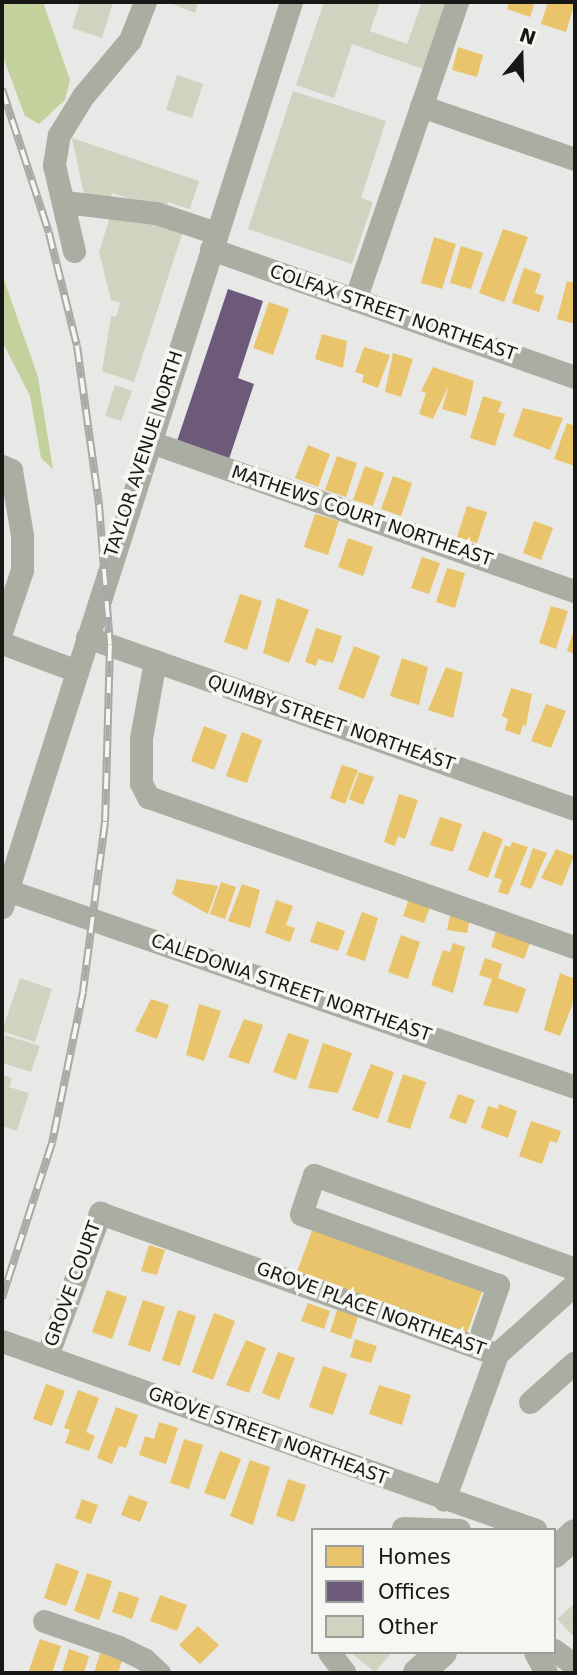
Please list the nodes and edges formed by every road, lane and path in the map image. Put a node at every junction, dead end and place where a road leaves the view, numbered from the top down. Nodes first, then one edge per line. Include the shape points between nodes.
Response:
1 (145, 2) edge
2 (291, 2) edge
3 (457, 2) edge
4 (421, 106) junction
5 (575, 159) edge
6 (65, 202) junction
7 (214, 241) junction
8 (74, 251) dead end
9 (355, 300) junction
10 (575, 377) edge
11 (148, 441) junction
12 (2, 466) edge
13 (575, 591) edge
14 (2, 629) edge
15 (87, 637) junction
16 (2, 643) edge
17 (155, 661) junction
18 (77, 671) junction
19 (575, 809) edge
20 (5, 899) edge
21 (575, 947) edge
22 (575, 1087) edge
23 (100, 1213) joint
24 (575, 1269) edge
25 (575, 1284) edge
26 (482, 1331) dead end
27 (2, 1340) edge
28 (497, 1354) junction
29 (47, 1356) junction
30 (575, 1362) edge
31 (530, 1402) dead end
32 (419, 1490) junction
33 (444, 1500) junction
34 (402, 1528) edge
35 (530, 1528) edge
36 (556, 1532) edge
37 (575, 1534) edge
38 (556, 1551) edge
39 (44, 1621) dead end
40 (556, 1651) edge
41 (331, 1654) edge
42 (440, 1654) edge
43 (537, 1654) edge
44 (575, 1665) edge
45 (159, 1673) edge
46 (345, 1673) edge
47 (418, 1673) edge
48 (546, 1673) edge

1 - 6 street via 130,40 61,129 54,165
2 - 7 street, TAYLOR AVENUE NORTH
3 - 4 street
4 - 5 street
4 - 9 street
6 - 7 street, COLFAX STREET NORTHEAST via 156,213
6 - 8 street
7 - 9 street, COLFAX STREET NORTHEAST
7 - 11 street, TAYLOR AVENUE NORTH
9 - 10 street, COLFAX STREET NORTHEAST
11 - 13 street, MATHEWS COURT NORTHEAST
11 - 15 street, TAYLOR AVENUE NORTH
12 - 14 street via 11,470 22,535 22,570
15 - 17 street, QUIMBY STREET NORTHEAST
15 - 18 street, TAYLOR AVENUE NORTH
16 - 18 street
17 - 19 street, QUIMBY STREET NORTHEAST
17 - 21 street via 141,738 141,783 148,797
18 - 20 street, TAYLOR AVENUE NORTH
20 - 22 street, CALEDONIA STREET NORTHEAST
23 - 28 street, GROVE PLACE NORTHEAST
23 - 29 street, GROVE COURT
24 - 26 street via 314,1175 300,1214 498,1285
25 - 28 street
27 - 29 street, GROVE STREET NORTHEAST
28 - 33 street, GROVE PLACE NORTHEAST
29 - 32 street, GROVE STREET NORTHEAST
30 - 31 street
32 - 33 street, GROVE STREET NORTHEAST
32 - 34 street
33 - 35 street, GROVE STREET NORTHEAST
36 - 37 street
37 - 38 main road
39 - 45 street via 119,1647 144,1659
40 - 44 street
41 - 46 street
42 - 47 main road
43 - 48 street

